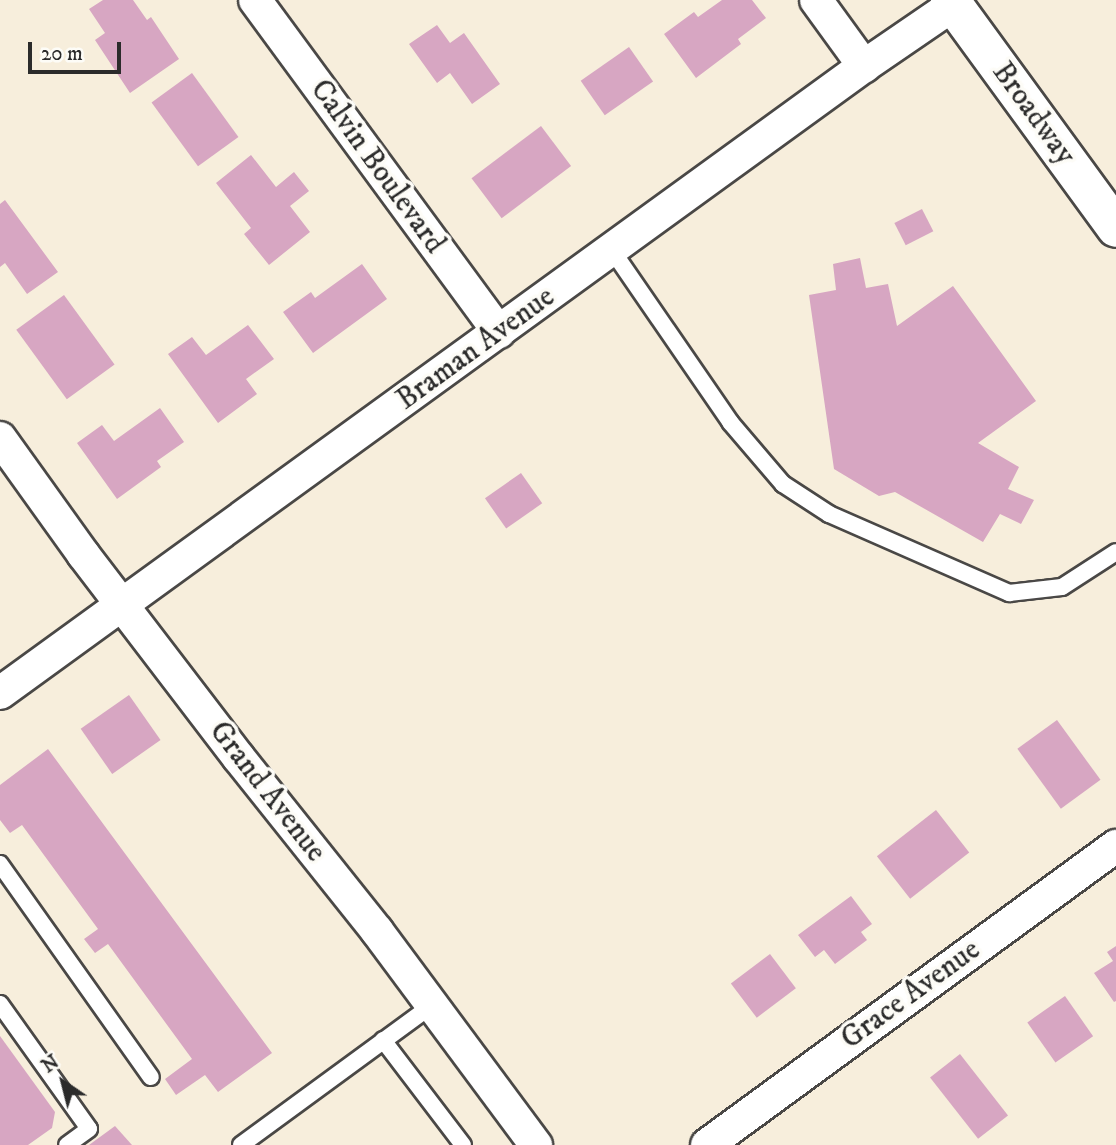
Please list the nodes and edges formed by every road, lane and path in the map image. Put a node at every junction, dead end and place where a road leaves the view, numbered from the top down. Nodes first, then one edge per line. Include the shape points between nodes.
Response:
1 (255, 0) edge
2 (816, 0) edge
3 (958, 6) edge
4 (864, 66) junction
5 (1116, 228) edge
6 (612, 250) junction
7 (499, 332) junction
8 (0, 438) edge
9 (1116, 552) edge
10 (123, 605) junction
11 (0, 693) edge
12 (1116, 846) edge
13 (0, 864) edge
14 (0, 1004) edge
15 (432, 1005) junction
16 (383, 1040) junction
17 (151, 1077) dead end
18 (67, 1145) edge
19 (241, 1145) edge
20 (463, 1145) edge
21 (536, 1145) edge
22 (707, 1145) edge

1 - 7 street, Calvin Boulevard
2 - 4 street
3 - 4 street, Braman Avenue
3 - 5 street, Broadway
4 - 6 street, Braman Avenue
6 - 7 street, Braman Avenue
6 - 9 lane via 730,422 783,484 829,514 1009,593 1062,587
7 - 10 street, Braman Avenue
8 - 10 street, Grand Avenue
10 - 11 street, Braman Avenue
10 - 15 street, Grand Avenue
12 - 22 street, Grace Avenue
13 - 17 lane
14 - 18 lane via 89,1129
15 - 16 lane
15 - 21 street, Grand Avenue
16 - 19 lane
16 - 20 lane

